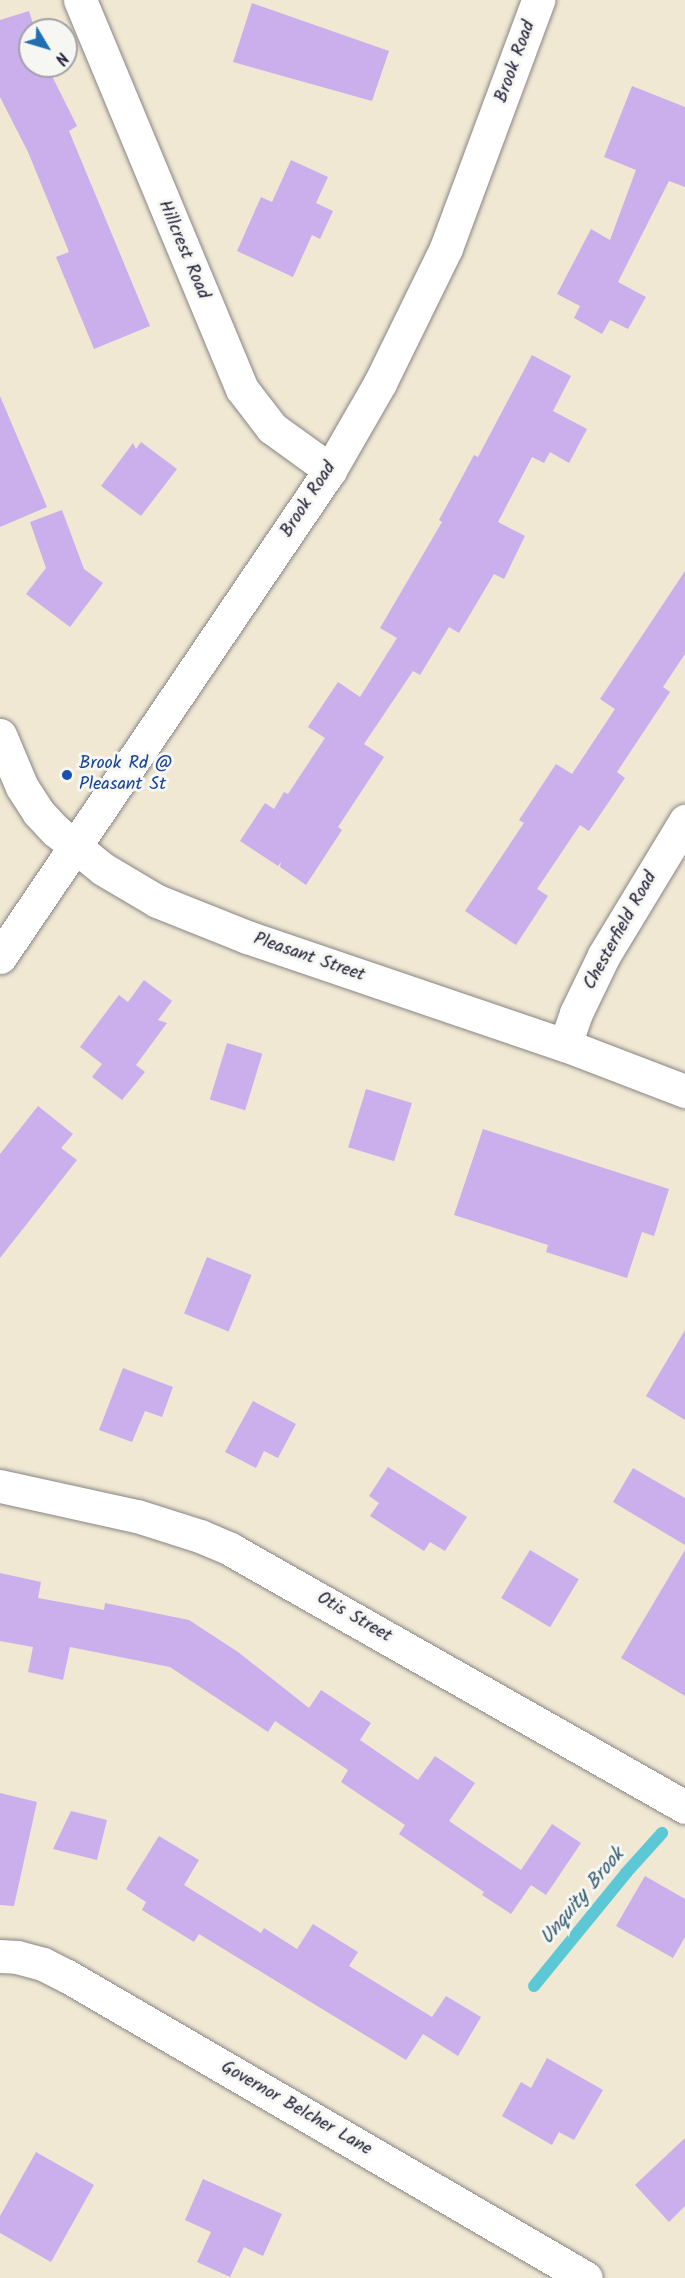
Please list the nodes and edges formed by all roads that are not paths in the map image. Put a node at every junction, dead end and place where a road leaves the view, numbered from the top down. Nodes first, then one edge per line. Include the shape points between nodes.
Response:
1 (80, 0) edge
2 (538, 0) edge
3 (330, 470) junction
4 (0, 735) edge
5 (685, 820) edge
6 (75, 848) junction
7 (0, 957) edge
8 (565, 1045) junction
9 (685, 1091) edge
10 (0, 1486) edge
11 (685, 1807) edge
12 (0, 1956) edge
13 (586, 2278) edge

1 - 3 street, Hillcrest Road via 242,388 272,428
2 - 3 street, Brook Road via 446,248 402,340
3 - 6 street, Brook Road
4 - 6 street, Pleasant Street via 22,787 38,812
5 - 8 street, Chesterfield Road via 604,955
6 - 7 street, Brook Road
6 - 8 street, Pleasant Street via 131,888 184,913
8 - 9 street, Pleasant Street
10 - 11 street, Otis Street via 137,1516 230,1549
12 - 13 street, Governor Belcher Lane via 44,1964 67,1976

